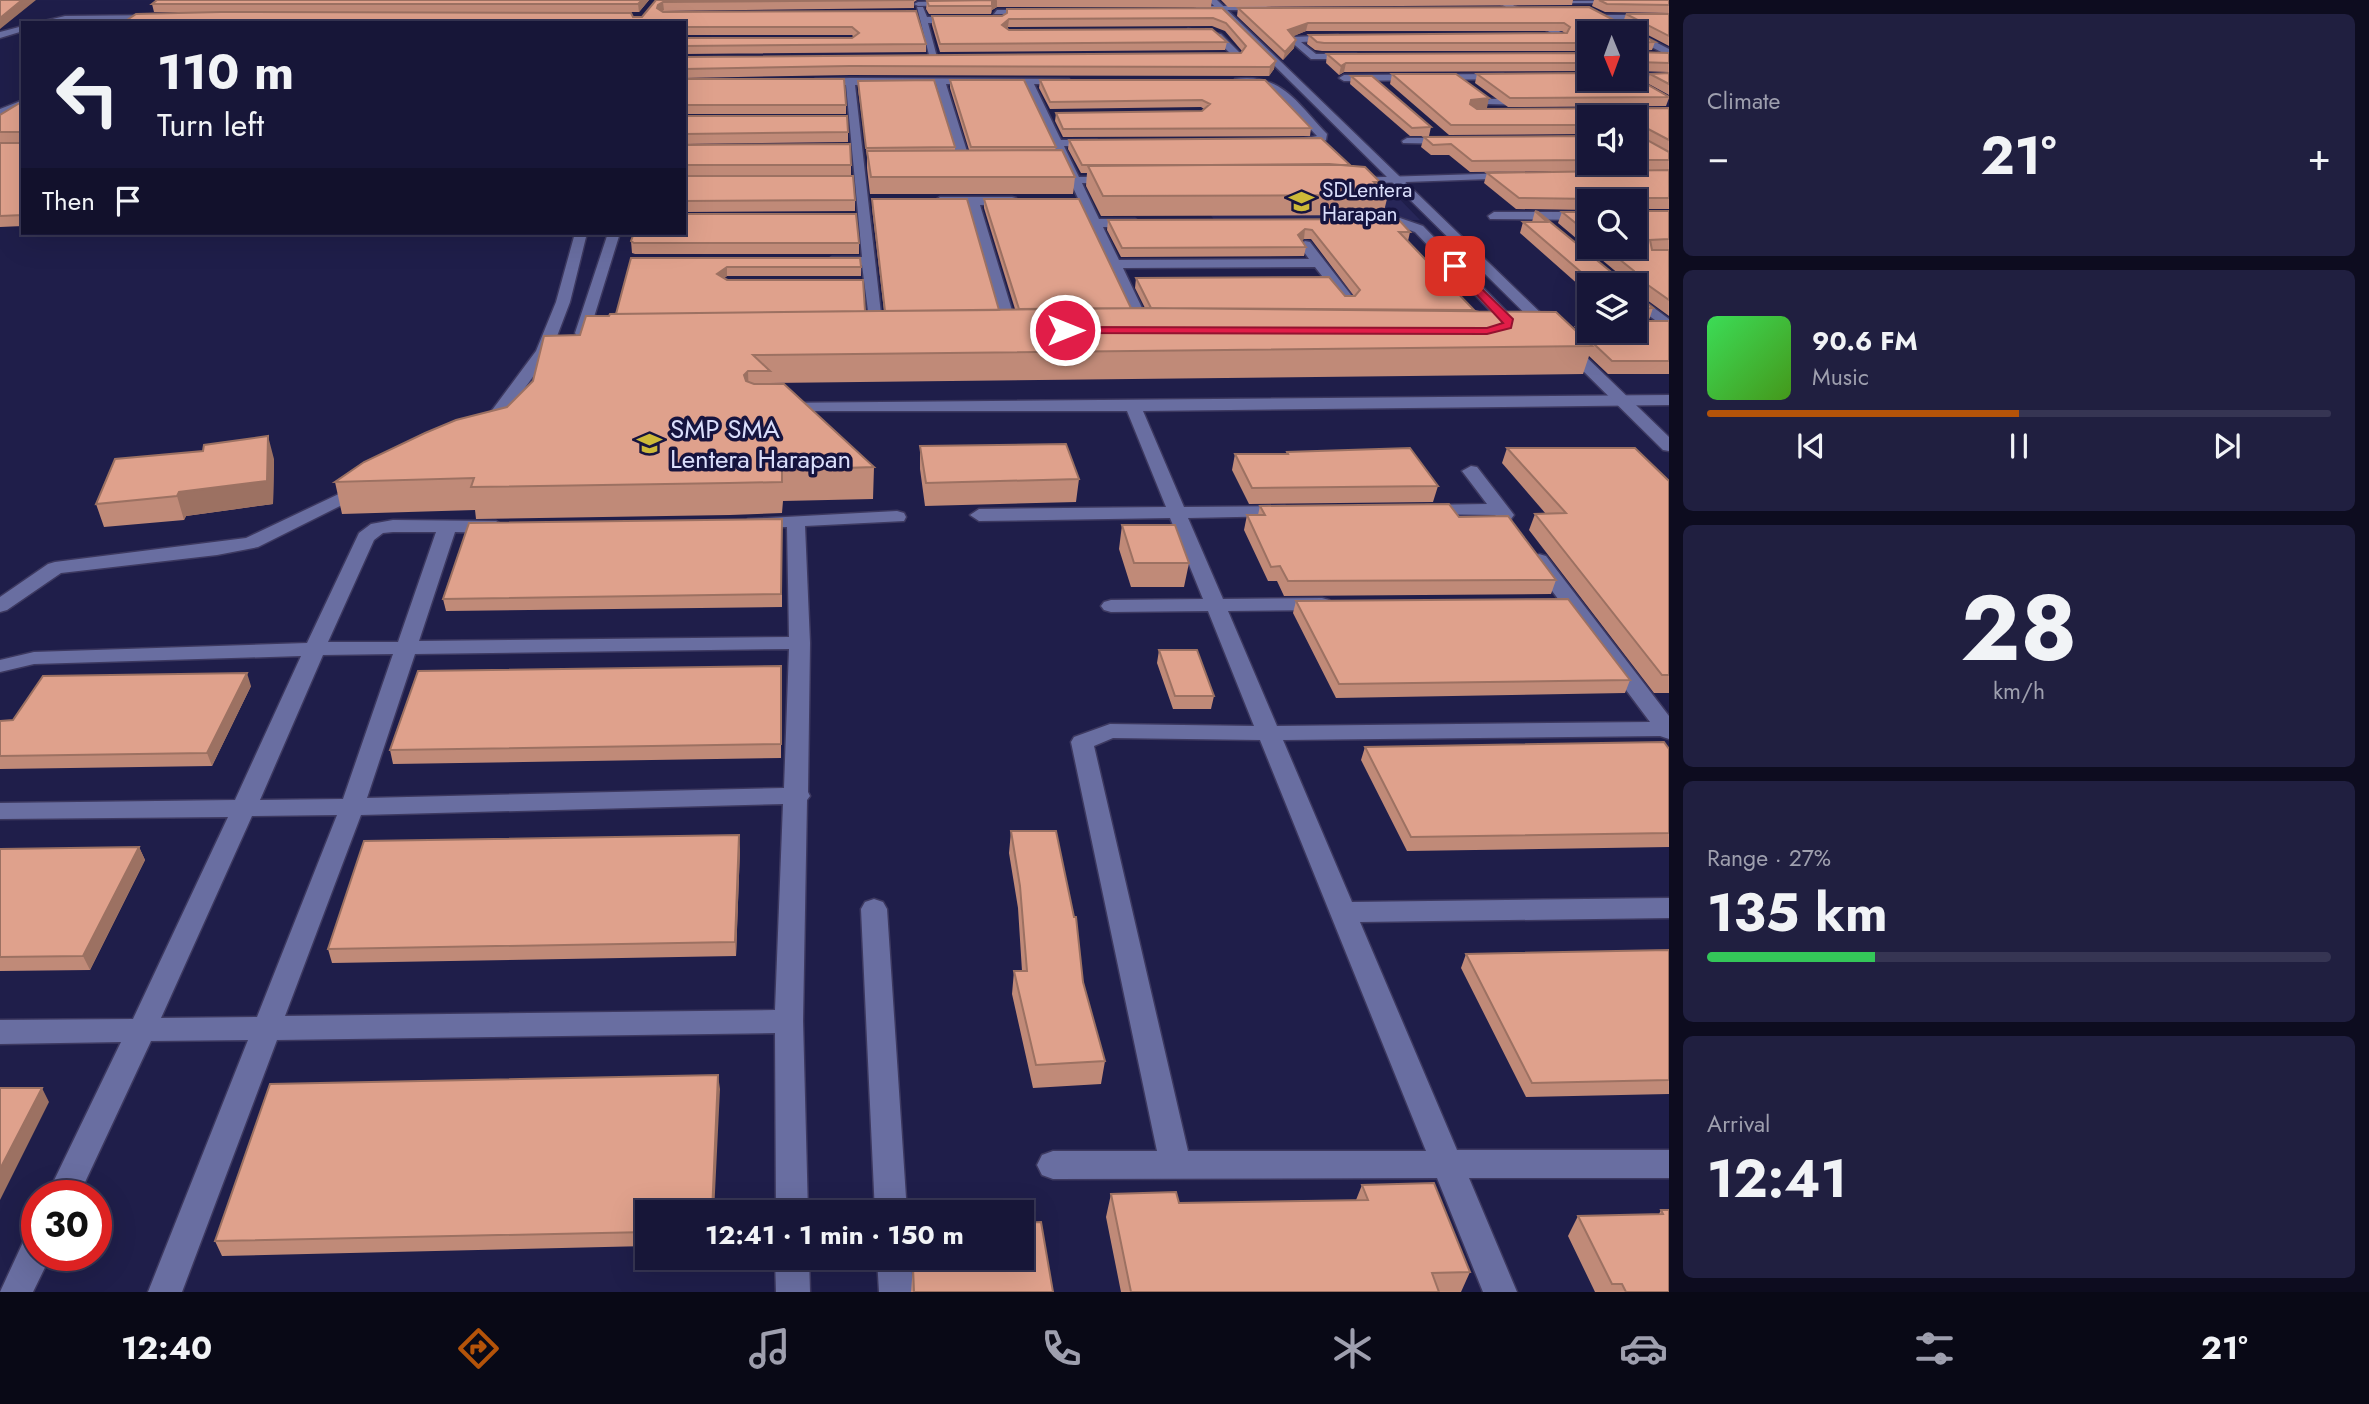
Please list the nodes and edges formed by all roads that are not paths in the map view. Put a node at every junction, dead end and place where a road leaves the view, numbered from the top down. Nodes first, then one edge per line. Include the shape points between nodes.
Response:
1 (1498, 0) edge
2 (1571, 1) edge
3 (1642, 1) edge
4 (1669, 1) edge
5 (968, 3) edge
6 (1226, 8) edge
7 (920, 9) edge
8 (1277, 10) edge
9 (1488, 10) edge
10 (1515, 10) junction
11 (1539, 10) edge
12 (1563, 10) edge
13 (1187, 11) edge
14 (1037, 12) edge
15 (909, 13) edge
16 (170, 17) edge
17 (1669, 17) edge
18 (975, 20) edge
19 (988, 20) edge
20 (52, 21) edge
21 (1609, 21) edge
22 (21, 28) edge
23 (1521, 29) edge
24 (1549, 29) junction
25 (1344, 33) edge
26 (0, 35) edge
27 (1182, 35) edge
28 (1535, 37) edge
29 (1562, 37) junction
30 (1647, 42) edge
31 (1577, 46) edge
32 (1669, 54) edge
33 (1647, 56) edge
34 (1362, 57) edge
35 (1208, 58) edge
36 (922, 59) edge
37 (936, 59) junction
38 (948, 59) edge
39 (1669, 76) edge
40 (1456, 77) junction
41 (1509, 77) edge
42 (1647, 77) edge
43 (1344, 78) edge
44 (1374, 78) junction
45 (850, 81) junction
46 (940, 81) junction
47 (1028, 81) junction
48 (1083, 81) edge
49 (1221, 81) edge
50 (809, 82) edge
51 (1468, 85) edge
52 (1384, 87) edge
53 (1479, 94) edge
54 (1490, 102) junction
55 (1545, 102) edge
56 (21, 104) edge
57 (0, 113) edge
58 (1485, 113) edge
59 (1506, 113) junction
60 (1531, 113) edge
61 (1436, 132) dead end
62 (1407, 141) dead end
63 (1446, 141) junction
64 (1459, 141) edge
65 (1287, 142) edge
66 (1057, 143) junction
67 (1111, 143) edge
68 (964, 161) junction
69 (976, 161) edge
70 (951, 162) edge
71 (1522, 176) edge
72 (1338, 177) edge
73 (1394, 177) junction
74 (1075, 180) junction
75 (1130, 180) edge
76 (863, 201) junction
77 (877, 201) edge
78 (932, 201) edge
79 (973, 201) junction
80 (1029, 201) edge
81 (1071, 201) edge
82 (1084, 201) junction
83 (1494, 216) dead end
84 (1539, 216) junction
85 (1577, 216) edge
86 (851, 218) edge
87 (865, 218) junction
88 (1358, 222) edge
89 (1095, 223) junction
90 (1150, 223) edge
91 (1559, 234) edge
92 (580, 235) edge
93 (614, 235) edge
94 (1305, 245) edge
95 (814, 261) edge
96 (869, 261) junction
97 (1320, 263) junction
98 (1114, 264) junction
99 (1348, 300) edge
100 (1647, 308) edge
101 (1669, 326) edge
102 (1647, 327) edge
103 (1145, 329) edge
104 (1011, 330) edge
105 (876, 331) edge
106 (1487, 331) edge
107 (601, 335) edge
108 (1621, 400) junction
109 (1662, 400) edge
110 (768, 406) edge
111 (1133, 406) junction
112 (469, 439) edge
113 (1669, 446) edge
114 (1471, 471) dead end
115 (381, 477) edge
116 (1500, 509) junction
117 (1299, 510) edge
118 (1406, 510) edge
119 (1178, 511) junction
120 (979, 515) dead end
121 (897, 517) dead end
122 (796, 522) junction
123 (740, 523) edge
124 (517, 527) edge
125 (447, 528) junction
126 (1544, 603) edge
127 (1572, 603) junction
128 (1338, 604) edge
129 (1215, 605) junction
130 (0, 606) edge
131 (1111, 606) dead end
132 (800, 643) junction
133 (404, 648) junction
134 (313, 649) junction
135 (0, 666) edge
136 (1668, 730) edge
137 (1268, 733) junction
138 (798, 796) junction
139 (352, 807) junction
140 (244, 808) junction
141 (0, 811) edge
142 (1669, 908) edge
143 (874, 909) dead end
144 (1342, 912) junction
145 (789, 1021) junction
146 (265, 1028) junction
147 (142, 1031) junction
148 (0, 1032) edge
149 (1447, 1164) junction
150 (1669, 1164) edge
151 (1053, 1165) dead end
152 (1176, 1165) junction
153 (70, 1180) edge
154 (792, 1200) edge
155 (890, 1200) edge
156 (792, 1270) edge
157 (895, 1270) edge
158 (26, 1271) edge
159 (16, 1292) edge
160 (165, 1292) edge
161 (793, 1292) edge
162 (896, 1292) edge
163 (1500, 1292) edge

1 - 10 street
2 - 3 street
2 - 12 street via 1587,10
3 - 4 street
5 - 7 street
6 - 8 street
6 - 13 street
6 - 73 street
7 - 15 street
7 - 18 street
7 - 37 street
9 - 10 street
10 - 11 street
10 - 24 street
14 - 19 street via 995,8 1001,19
16 - 20 street
17 - 21 street via 1598,15
22 - 26 street
23 - 24 street
24 - 29 street
25 - 34 street via 1293,40 1311,55
27 - 35 street via 1212,32 1238,56
28 - 29 street
29 - 31 street
30 - 32 street
32 - 33 street
36 - 37 street
37 - 38 street
39 - 42 street
40 - 41 street
40 - 44 street
40 - 51 street
43 - 44 street
44 - 52 street
45 - 46 street
45 - 50 street
45 - 76 street via 851,148 865,162 854,181
46 - 47 street
46 - 68 street
47 - 48 street
47 - 66 street via 1048,110
49 - 65 street via 1270,83 1323,136 1314,142
53 - 54 street
54 - 55 street
54 - 59 street
56 - 57 street
58 - 59 street
59 - 60 street
61 - 63 street
62 - 63 street
63 - 64 street
66 - 67 street
66 - 74 street via 1059,161
68 - 69 street
68 - 70 street
71 - 73 street
72 - 73 street
73 - 108 street
74 - 75 street
74 - 82 street
76 - 77 street
76 - 87 street
78 - 79 street
79 - 80 street
79 - 104 street
81 - 82 street
82 - 89 street
83 - 84 street
84 - 85 street
84 - 91 street
86 - 87 street
87 - 96 street
88 - 106 street via 1400,222 1419,229 1509,322
89 - 90 street
89 - 98 street
92 - 112 street via 563,302 543,352 490,426
93 - 107 street via 614,261 582,333
94 - 97 street
95 - 96 street
96 - 105 street via 865,283
97 - 98 street
97 - 99 street via 1326,280
98 - 103 street via 1129,281
100 - 101 street
101 - 102 street
108 - 109 street
108 - 111 street
108 - 113 street
110 - 111 street
111 - 119 street
114 - 116 street
115 - 130 street via 251,543 55,568
116 - 118 street
116 - 127 street
117 - 119 street
119 - 120 street
119 - 129 street
121 - 122 street
122 - 123 street
122 - 132 street
124 - 125 street
125 - 133 street
125 - 134 street via 409,525 370,533
126 - 127 street
127 - 136 street
128 - 129 street
129 - 131 street
129 - 137 street
132 - 133 street
132 - 138 street
133 - 134 street
133 - 139 street
134 - 135 street via 34,657
134 - 140 street
136 - 137 street
137 - 144 street
137 - 152 street via 1110,732 1082,742
138 - 139 street
138 - 145 street
139 - 140 street
139 - 146 street
140 - 141 street
140 - 147 street
142 - 144 street
143 - 155 street
144 - 149 street
145 - 146 street
145 - 154 street
146 - 147 street
146 - 160 street
147 - 148 street
147 - 153 street
149 - 150 street
149 - 152 street
149 - 163 street
151 - 152 street
156 - 161 street
157 - 162 street
158 - 159 street

